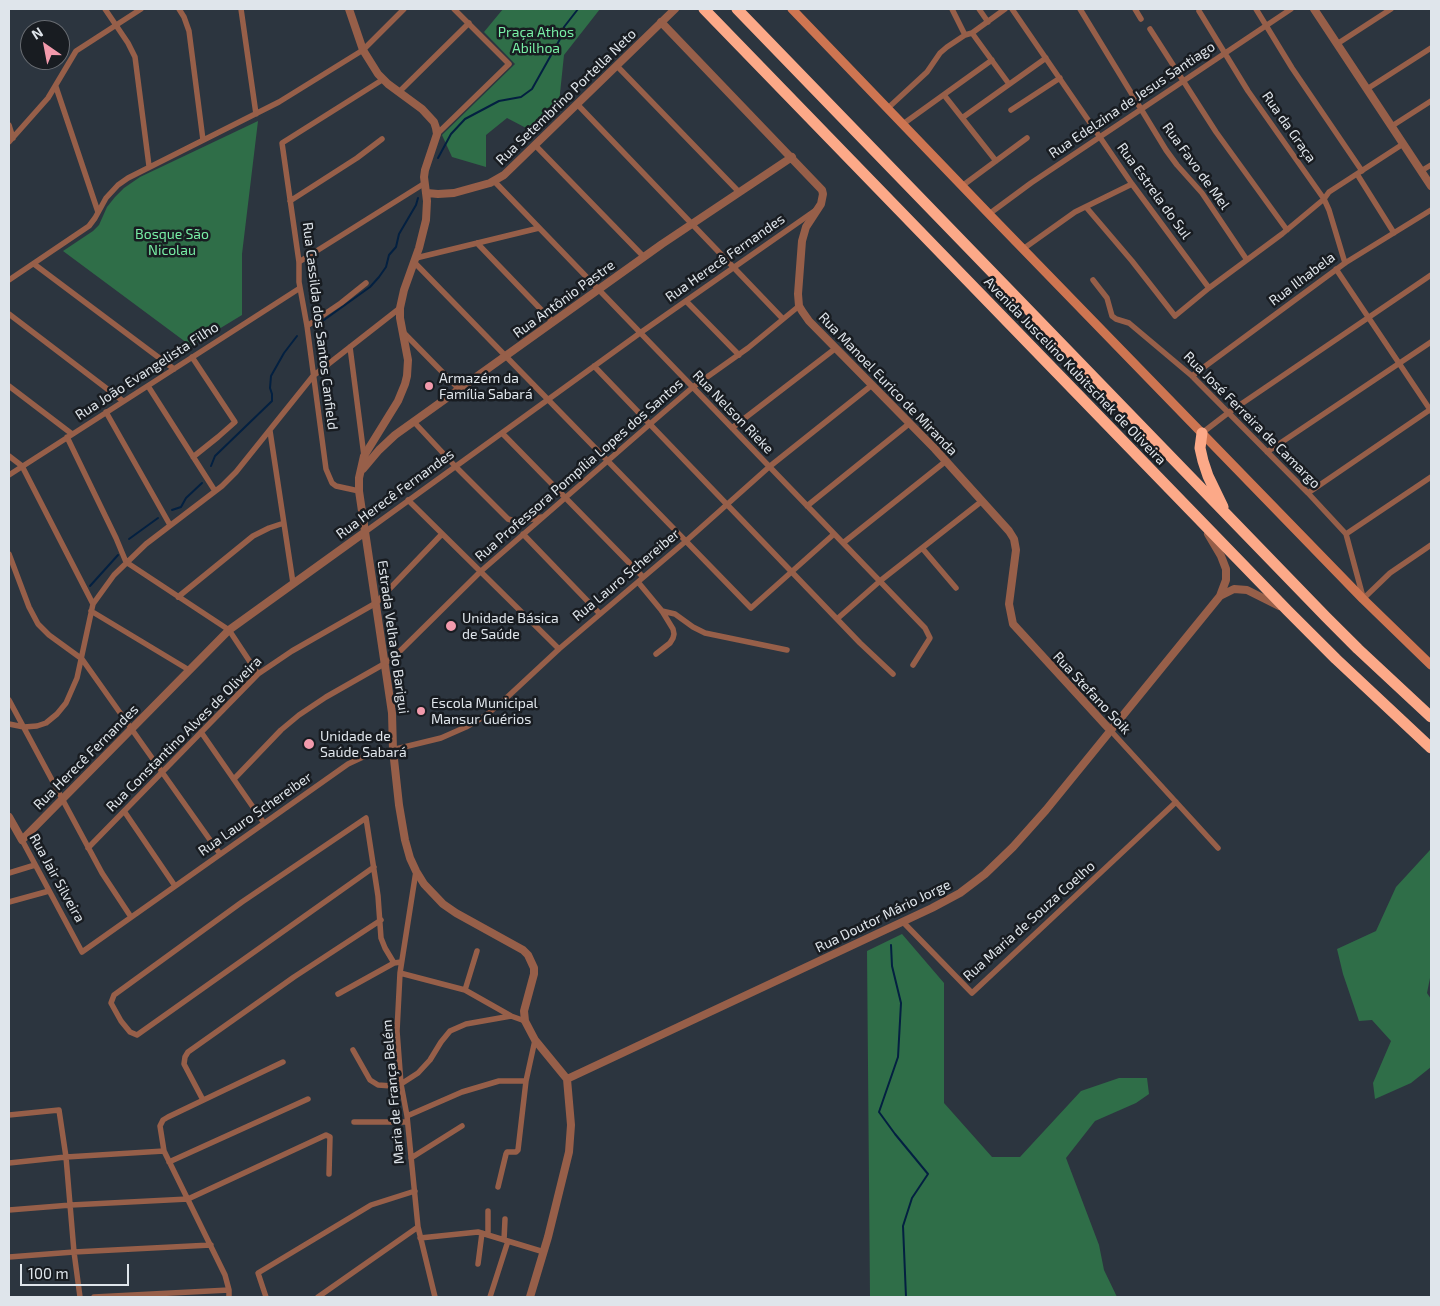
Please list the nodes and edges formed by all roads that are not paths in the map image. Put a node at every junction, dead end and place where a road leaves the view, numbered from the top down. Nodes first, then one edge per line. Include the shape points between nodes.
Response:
1 (105, 9) edge
2 (141, 9) edge
3 (179, 9) edge
4 (241, 9) edge
5 (349, 9) edge
6 (404, 9) edge
7 (454, 9) edge
8 (675, 9) edge
9 (704, 9) edge
10 (737, 9) edge
11 (792, 9) edge
12 (952, 9) edge
13 (979, 9) edge
14 (1005, 9) edge
15 (1012, 9) edge
16 (1080, 9) edge
17 (1135, 9) edge
18 (1256, 9) edge
19 (1290, 9) edge
20 (1314, 9) edge
21 (1391, 9) edge
22 (1199, 11) dead end
23 (1141, 19) dead end
24 (660, 22) junction
25 (988, 22) junction
26 (469, 24) junction
27 (116, 25) junction
28 (1266, 25) junction
29 (1150, 30) dead end
30 (972, 33) junction
31 (966, 35) junction
32 (1337, 44) junction
33 (1431, 48) edge
34 (363, 50) junction
35 (1225, 52) junction
36 (1046, 58) junction
37 (992, 60) junction
38 (617, 66) junction
39 (1060, 78) junction
40 (382, 80) junction
41 (1183, 80) junction
42 (1009, 84) junction
43 (56, 87) junction
44 (1368, 90) junction
45 (399, 92) junction
46 (944, 95) junction
47 (1431, 100) edge
48 (577, 104) junction
49 (888, 108) junction
50 (1141, 109) junction
51 (1011, 110) dead end
52 (256, 114) junction
53 (962, 118) junction
54 (903, 124) junction
55 (9, 125) edge
56 (1392, 126) junction
57 (436, 134) junction
58 (1100, 137) junction
59 (1027, 138) dead end
60 (382, 139) dead end
61 (11, 140) edge
62 (203, 140) junction
63 (1404, 144) junction
64 (535, 145) junction
65 (792, 157) junction
66 (996, 161) junction
67 (1431, 164) edge
68 (149, 166) junction
69 (1421, 171) junction
70 (1359, 172) junction
71 (494, 182) junction
72 (425, 183) junction
73 (1132, 184) junction
74 (962, 186) junction
75 (1431, 186) edge
76 (427, 192) junction
77 (740, 192) junction
78 (1324, 199) junction
79 (290, 201) junction
80 (1086, 207) junction
81 (818, 209) junction
82 (1431, 210) edge
83 (98, 212) junction
84 (989, 214) junction
85 (692, 224) junction
86 (539, 228) junction
87 (1287, 230) junction
88 (1394, 233) junction
89 (477, 243) junction
90 (1024, 249) junction
91 (644, 257) junction
92 (415, 260) junction
93 (1247, 260) junction
94 (299, 262) junction
95 (1344, 263) junction
96 (34, 264) junction
97 (734, 268) junction
98 (1336, 269) junction
99 (1431, 276) edge
100 (9, 280) edge
101 (1093, 280) dead end
102 (366, 283) dead end
103 (300, 288) junction
104 (1209, 288) junction
105 (598, 289) junction
106 (686, 300) junction
107 (799, 306) junction
108 (400, 308) junction
109 (9, 314) edge
110 (1369, 318) junction
111 (783, 319) junction
112 (552, 322) junction
113 (307, 326) junction
114 (403, 332) junction
115 (640, 333) junction
116 (1431, 342) edge
117 (350, 348) junction
118 (836, 348) junction
119 (739, 355) junction
120 (506, 356) junction
121 (192, 357) junction
122 (1399, 364) junction
123 (594, 366) junction
124 (174, 368) junction
125 (314, 376) junction
126 (1192, 376) junction
127 (872, 385) junction
128 (9, 386) edge
129 (148, 386) junction
130 (693, 387) junction
131 (459, 389) junction
132 (548, 399) junction
133 (123, 401) junction
134 (1431, 410) edge
135 (106, 412) junction
136 (1228, 413) junction
137 (414, 422) junction
138 (910, 423) junction
139 (650, 424) junction
140 (732, 428) junction
141 (270, 431) junction
142 (502, 433) junction
143 (1202, 433) junction
144 (70, 436) junction
145 (1267, 452) junction
146 (9, 456) edge
147 (364, 456) junction
148 (193, 457) junction
149 (608, 461) junction
150 (946, 461) junction
151 (22, 466) junction
152 (455, 466) junction
153 (770, 467) junction
154 (360, 472) junction
155 (9, 475) edge
156 (1431, 477) edge
157 (215, 491) junction
158 (359, 491) junction
159 (1308, 493) junction
160 (565, 498) junction
161 (408, 500) junction
162 (982, 501) junction
163 (727, 505) junction
164 (807, 506) junction
165 (543, 517) junction
166 (1228, 518) junction
167 (1201, 521) junction
168 (284, 523) junction
169 (170, 525) junction
170 (1009, 531) joint
171 (365, 532) junction
172 (442, 534) junction
173 (523, 534) junction
174 (834, 534) junction
175 (1346, 534) junction
176 (686, 541) junction
177 (843, 543) junction
178 (1431, 545) edge
179 (922, 548) junction
180 (9, 554) edge
181 (126, 562) junction
182 (480, 572) junction
183 (792, 572) junction
184 (643, 577) junction
185 (880, 581) junction
186 (638, 582) junction
187 (293, 583) junction
188 (956, 588) dead end
189 (1220, 596) junction
190 (178, 597) junction
191 (1363, 599) junction
192 (376, 603) junction
193 (93, 604) junction
194 (91, 611) junction
195 (662, 611) junction
196 (1288, 611) junction
197 (600, 614) junction
198 (837, 620) junction
199 (229, 630) junction
200 (558, 649) junction
201 (787, 650) dead end
202 (656, 654) dead end
203 (82, 659) junction
204 (384, 664) junction
205 (913, 665) dead end
206 (1431, 665) edge
207 (189, 670) junction
208 (258, 674) junction
209 (893, 674) dead end
210 (9, 700) edge
211 (1431, 717) edge
212 (9, 724) edge
213 (24, 727) junction
214 (132, 728) junction
215 (1111, 731) junction
216 (201, 732) junction
217 (1431, 748) edge
218 (393, 750) junction
219 (162, 772) junction
220 (234, 779) junction
221 (62, 799) junction
222 (1176, 802) junction
223 (124, 811) junction
224 (9, 817) edge
225 (264, 823) junction
226 (12, 831) edge
227 (22, 840) junction
228 (88, 848) junction
229 (1218, 848) dead end
230 (220, 854) junction
231 (35, 865) junction
232 (374, 867) junction
233 (416, 871) junction
234 (9, 873) edge
235 (175, 886) junction
236 (49, 891) junction
237 (9, 902) edge
238 (131, 917) junction
239 (381, 920) junction
240 (903, 922) junction
241 (477, 951) dead end
242 (82, 952) joint
243 (394, 962) junction
244 (402, 962) junction
245 (400, 973) junction
246 (465, 990) junction
247 (338, 994) dead end
248 (512, 1016) junction
249 (525, 1021) junction
250 (535, 1040) junction
251 (353, 1050) dead end
252 (283, 1062) dead end
253 (567, 1079) junction
254 (526, 1081) junction
255 (401, 1084) junction
256 (308, 1099) dead end
257 (203, 1100) junction
258 (9, 1114) edge
259 (407, 1119) junction
260 (354, 1122) dead end
261 (462, 1126) dead end
262 (164, 1151) junction
263 (66, 1157) junction
264 (411, 1158) junction
265 (169, 1162) junction
266 (9, 1163) edge
267 (330, 1174) dead end
268 (498, 1187) dead end
269 (414, 1191) junction
270 (188, 1199) junction
271 (71, 1205) junction
272 (9, 1210) edge
273 (488, 1211) dead end
274 (505, 1219) dead end
275 (418, 1226) junction
276 (485, 1234) junction
277 (420, 1238) junction
278 (506, 1241) junction
279 (210, 1245) junction
280 (74, 1252) junction
281 (544, 1252) junction
282 (9, 1257) edge
283 (478, 1264) dead end
284 (229, 1290) junction
285 (80, 1297) edge
286 (94, 1297) edge
287 (229, 1297) edge
288 (266, 1297) edge
289 (318, 1297) edge
290 (434, 1297) edge
291 (490, 1297) edge
292 (530, 1297) edge

1 - 27 street
2 - 27 street
3 - 62 street via 188,31
4 - 52 street
5 - 34 street
6 - 34 street
7 - 26 street
8 - 24 street, Rua Setembrino Portella Neto
9 - 167 highway, Avenida Juscelino Kubitschek de Oliveira
10 - 166 highway, Avenida Juscelino Kubitschek de Oliveira
11 - 49 main road
12 - 31 street
13 - 25 street
14 - 25 street
15 - 36 street, Rua Estrela do Sul
16 - 50 street, Rua Favo de Mel
17 - 23 street
18 - 28 street
19 - 28 street, Rua Edelzina de Jesus Santiago
20 - 32 street
21 - 32 street
22 - 35 street, Rua da Graça
24 - 38 street, Rua Setembrino Portella Neto
24 - 65 street
25 - 30 street
26 - 45 street
26 - 57 street via 509,64
27 - 43 street via 76,51
27 - 68 street via 135,57
28 - 35 street, Rua Edelzina de Jesus Santiago
28 - 70 street
29 - 41 street
30 - 31 street
30 - 37 street
31 - 49 street via 944,50 927,72
32 - 44 street
33 - 44 street
34 - 40 street
34 - 52 street
35 - 41 street, Rua Edelzina de Jesus Santiago
35 - 78 street, Rua da Graça via 1248,91
36 - 39 street, Rua Estrela do Sul
36 - 42 street
37 - 42 street
37 - 46 street
38 - 48 street, Rua Setembrino Portella Neto
38 - 77 street
39 - 51 street
39 - 58 street, Rua Estrela do Sul
40 - 45 street
40 - 79 street, Rua Cassilda dos Santos Canfield via 282,143
41 - 50 street, Rua Edelzina de Jesus Santiago
41 - 87 street via 1216,132
42 - 53 street
43 - 61 street
43 - 83 street
44 - 56 street
45 - 57 street via 429,115
46 - 53 street
46 - 54 street
47 - 56 street
48 - 64 street, Rua Setembrino Portella Neto
48 - 85 street
49 - 54 main road
50 - 58 street, Rua Edelzina de Jesus Santiago
50 - 93 street, Rua Favo de Mel via 1171,157 1202,193
52 - 62 street
53 - 66 street
54 - 74 main road
55 - 61 street
56 - 63 street
57 - 72 street, Estrada Velha do Barigui via 425,170
58 - 73 street, Rua Estrela do Sul
58 - 84 street, Rua Edelzina de Jesus Santiago
59 - 66 street
60 - 79 street
62 - 68 street
63 - 69 street
63 - 70 street
64 - 71 street, Rua Setembrino Portella Neto
64 - 91 street
65 - 77 street, Rua Antônio Pastre
65 - 81 street via 822,190
66 - 74 street
67 - 69 street
68 - 83 street via 118,185
69 - 75 street
70 - 78 street
70 - 88 street
71 - 76 street, Rua Setembrino Portella Neto via 454,193
71 - 86 street, Rua Nelson Rieke
72 - 76 street, Estrada Velha do Barigui
72 - 94 street
73 - 80 street
73 - 104 street, Rua Estrela do Sul
74 - 84 main road
76 - 92 street, Estrada Velha do Barigui via 426,220
77 - 85 street, Rua Antônio Pastre
78 - 87 street
78 - 95 street, Rua da Graça
79 - 94 street, Rua Cassilda dos Santos Canfield
80 - 90 street
80 - 104 street via 1175,316
81 - 97 street, Rua Herecê Fernandes
81 - 107 street via 806,227 802,241
82 - 88 street, Rua Ilhabela
83 - 96 street via 89,226
84 - 90 main road
85 - 91 street, Rua Antônio Pastre
85 - 97 street
86 - 89 street
86 - 105 street, Rua Nelson Rieke
87 - 93 street
88 - 95 street, Rua Ilhabela
89 - 92 street
89 - 112 street
90 - 143 main road
91 - 105 street, Rua Antônio Pastre
92 - 108 street, Estrada Velha do Barigui
92 - 120 street
93 - 104 street
94 - 103 street, Rua Cassilda dos Santos Canfield
95 - 98 street, Rua Ilhabela
96 - 100 street
96 - 124 street
97 - 106 street, Rua Herecê Fernandes
97 - 111 street
98 - 110 street
98 - 126 street, Rua Ilhabela
99 - 110 street
101 - 126 street, Rua José Ferreira de Camargo via 1107,298 1112,316 1129,322
102 - 113 street
103 - 113 street, Rua Cassilda dos Santos Canfield
103 - 121 street, Rua João Evangelista Filho
105 - 112 street, Rua Antônio Pastre
105 - 115 street, Rua Nelson Rieke
106 - 115 street, Rua Herecê Fernandes
106 - 119 street
107 - 111 street, Rua Professora Pompília Lopes dos Santos
107 - 118 street, Rua Manoel Eurico de Miranda
108 - 114 street, Estrada Velha do Barigui
108 - 117 street
109 - 133 street
110 - 122 street
110 - 136 street
111 - 119 street, Rua Professora Pompília Lopes dos Santos
112 - 120 street, Rua Antônio Pastre
113 - 125 street, Rua Cassilda dos Santos Canfield
114 - 131 street
114 - 147 street, Estrada Velha do Barigui via 408,360 405,384
115 - 123 street, Rua Herecê Fernandes
115 - 130 street, Rua Nelson Rieke
116 - 122 street
117 - 125 street
117 - 147 street
118 - 127 street, Rua Manoel Eurico de Miranda
118 - 140 street
119 - 130 street, Rua Professora Pompília Lopes dos Santos
120 - 131 street, Rua Antônio Pastre
120 - 132 street
121 - 124 street, Rua João Evangelista Filho
121 - 148 street via 234,422
122 - 134 street
122 - 145 street
123 - 132 street, Rua Herecê Fernandes
123 - 139 street
124 - 129 street, Rua João Evangelista Filho
125 - 141 street
125 - 158 street, Rua Cassilda dos Santos Canfield via 328,477 336,486
126 - 136 street, Rua José Ferreira de Camargo
127 - 138 street, Rua Manoel Eurico de Miranda
127 - 153 street, Rua Lauro Schereiber
128 - 144 street
129 - 133 street, Rua João Evangelista Filho
129 - 148 street
130 - 139 street, Rua Professora Pompília Lopes dos Santos
130 - 140 street, Rua Nelson Rieke
131 - 137 street, Rua Antônio Pastre
132 - 142 street, Rua Herecê Fernandes
132 - 149 street
133 - 135 street, Rua João Evangelista Filho
134 - 159 street
135 - 144 street, Rua João Evangelista Filho
135 - 169 street
136 - 143 street
136 - 145 street, Rua José Ferreira de Camargo
137 - 152 street
137 - 154 street, Rua Antônio Pastre via 383,446
138 - 150 street, Rua Manoel Eurico de Miranda
138 - 164 street
139 - 149 street, Rua Professora Pompília Lopes dos Santos
139 - 163 street
140 - 153 street, Rua Nelson Rieke
141 - 157 street via 236,472
141 - 168 street
142 - 152 street, Rua Herecê Fernandes
142 - 160 street
143 - 166 highway via 1200,448 1203,461
143 - 191 main road
144 - 151 street, Rua João Evangelista Filho
144 - 181 street
145 - 159 street, Rua José Ferreira de Camargo
146 - 151 street
147 - 154 street, Estrada Velha do Barigui
148 - 157 street
149 - 160 street, Rua Professora Pompília Lopes dos Santos
149 - 176 street
150 - 162 street, Rua Manoel Eurico de Miranda
150 - 177 street
151 - 155 street, Rua João Evangelista Filho
151 - 193 street
152 - 161 street, Rua Herecê Fernandes
152 - 165 street via 508,519 518,522
153 - 163 street, Rua Lauro Schereiber
153 - 164 street, Rua Nelson Rieke
154 - 158 street, Estrada Velha do Barigui
156 - 175 street
157 - 169 street
158 - 171 street, Estrada Velha do Barigui
159 - 175 street, Rua José Ferreira de Camargo
160 - 165 street, Rua Professora Pompília Lopes dos Santos
160 - 184 street
161 - 171 street, Rua Herecê Fernandes
161 - 172 street
162 - 170 street, Rua Manoel Eurico de Miranda
162 - 179 street
163 - 176 street, Rua Lauro Schereiber
163 - 183 street
164 - 174 street, Rua Nelson Rieke
165 - 173 street, Rua Professora Pompília Lopes dos Santos
166 - 211 highway, Avenida Juscelino Kubitschek de Oliveira
167 - 189 street, Rua Doutor Mário Jorge via 1226,569
167 - 196 highway, Avenida Juscelino Kubitschek de Oliveira
168 - 187 street
168 - 190 street via 253,536
169 - 181 street
170 - 215 street, Rua Stefano Soik via 1016,550 1009,604 1013,624
171 - 187 street, Rua Herecê Fernandes
171 - 192 street, Estrada Velha do Barigui
172 - 182 street
172 - 192 street, Rua Constantino Alves de Oliveira
173 - 182 street, Rua Professora Pompília Lopes dos Santos
173 - 197 street
174 - 177 street, Rua Nelson Rieke
174 - 183 street
175 - 191 street, Rua José Ferreira de Camargo
176 - 183 street via 751,608
176 - 184 street, Rua Lauro Schereiber
177 - 185 street, Rua Nelson Rieke
178 - 191 street via 1390,573
179 - 185 street
179 - 188 street
180 - 203 street via 38,624
181 - 190 street
181 - 193 street
182 - 200 street
182 - 204 street, Rua Professora Pompília Lopes dos Santos via 400,653
183 - 198 street
184 - 186 street, Rua Lauro Schereiber
185 - 198 street
185 - 205 street, Rua Nelson Rieke via 929,635
186 - 195 street
186 - 197 street, Rua Lauro Schereiber
187 - 199 street, Rua Herecê Fernandes
189 - 196 street via 1234,589 1247,590
189 - 215 street, Rua Doutor Mário Jorge
190 - 199 street
191 - 206 main road
192 - 204 street, Estrada Velha do Barigui
192 - 208 street, Rua Constantino Alves de Oliveira via 299,646
193 - 194 street
194 - 203 street
194 - 207 street
195 - 201 street via 675,614 705,633
195 - 202 street via 674,634 670,643
196 - 217 highway, Avenida Juscelino Kubitschek de Oliveira
197 - 200 street, Rua Lauro Schereiber
198 - 209 street
199 - 207 street, Rua Herecê Fernandes
199 - 208 street
200 - 218 street, Rua Lauro Schereiber via 497,707 476,722 441,738
203 - 213 street via 74,687 62,708 46,723
203 - 214 street
204 - 218 street, Estrada Velha do Barigui via 392,713
204 - 220 street, Rua Professora Pompília Lopes dos Santos via 299,714
207 - 214 street, Rua Herecê Fernandes
208 - 216 street, Rua Constantino Alves de Oliveira
210 - 213 street
212 - 213 street
213 - 221 street
214 - 219 street
214 - 221 street, Rua Herecê Fernandes
215 - 222 street, Rua Stefano Soik
215 - 240 street, Rua Doutor Mário Jorge via 1000,860 960,893
216 - 219 street, Rua Constantino Alves de Oliveira
216 - 220 street
218 - 225 street, Rua Lauro Schereiber via 348,764
218 - 233 street, Estrada Velha do Barigui via 405,840
219 - 223 street, Rua Constantino Alves de Oliveira
219 - 230 street
220 - 225 street
221 - 227 street, Rua Herecê Fernandes
221 - 228 street
222 - 229 street, Rua Stefano Soik
222 - 240 street, Rua Maria de Souza Coelho via 972,993
223 - 228 street, Rua Constantino Alves de Oliveira
223 - 235 street
224 - 226 street, Rua Jair Silveira
225 - 230 street, Rua Lauro Schereiber
226 - 227 street, Rua Jair Silveira
227 - 231 street, Rua Jair Silveira
228 - 238 street
230 - 235 street, Rua Lauro Schereiber
231 - 234 street
231 - 236 street, Rua Jair Silveira
232 - 232 street via 366,818 242,902 114,995 111,1003 121,1021 137,1035
232 - 239 street
233 - 244 street, Maria de França Belém
233 - 249 street, Estrada Velha do Barigui via 443,904 528,955 534,974 524,1011
235 - 238 street, Rua Lauro Schereiber
236 - 237 street
236 - 242 street, Rua Jair Silveira
238 - 242 street, Rua Lauro Schereiber
239 - 243 street via 385,948
239 - 257 street via 188,1052 184,1064
240 - 253 street, Rua Doutor Mário Jorge
241 - 246 street
243 - 244 street
243 - 247 street
244 - 245 street, Maria de França Belém
245 - 246 street
245 - 255 street, Maria de França Belém via 397,1031
246 - 248 street
248 - 249 street
248 - 255 street via 466,1024 450,1031 418,1073
249 - 250 street
250 - 253 street
250 - 254 street
251 - 255 street via 370,1080 378,1085
252 - 257 street
253 - 281 street via 571,1141
254 - 259 street via 499,1081 462,1092
254 - 268 street via 518,1150 507,1152
255 - 259 street, Maria de França Belém
256 - 265 street
257 - 262 street via 163,1120 160,1126
258 - 263 street via 59,1110
259 - 260 street
259 - 264 street, Maria de França Belém
261 - 264 street
262 - 263 street
262 - 265 street
263 - 266 street
263 - 271 street
264 - 269 street, Maria de França Belém
265 - 270 street
267 - 270 street via 330,1137 326,1135
269 - 275 street, Maria de França Belém
269 - 288 street via 371,1205 258,1273
270 - 271 street
270 - 279 street
271 - 272 street
271 - 280 street
273 - 276 street
274 - 278 street
275 - 277 street, Maria de França Belém
275 - 289 street
276 - 277 street via 472,1232
276 - 278 street
276 - 283 street
277 - 290 street, Maria de França Belém
278 - 281 street
278 - 291 street
279 - 280 street
279 - 284 street via 225,1274
280 - 282 street
280 - 285 street
281 - 292 street
284 - 286 street
284 - 287 street

